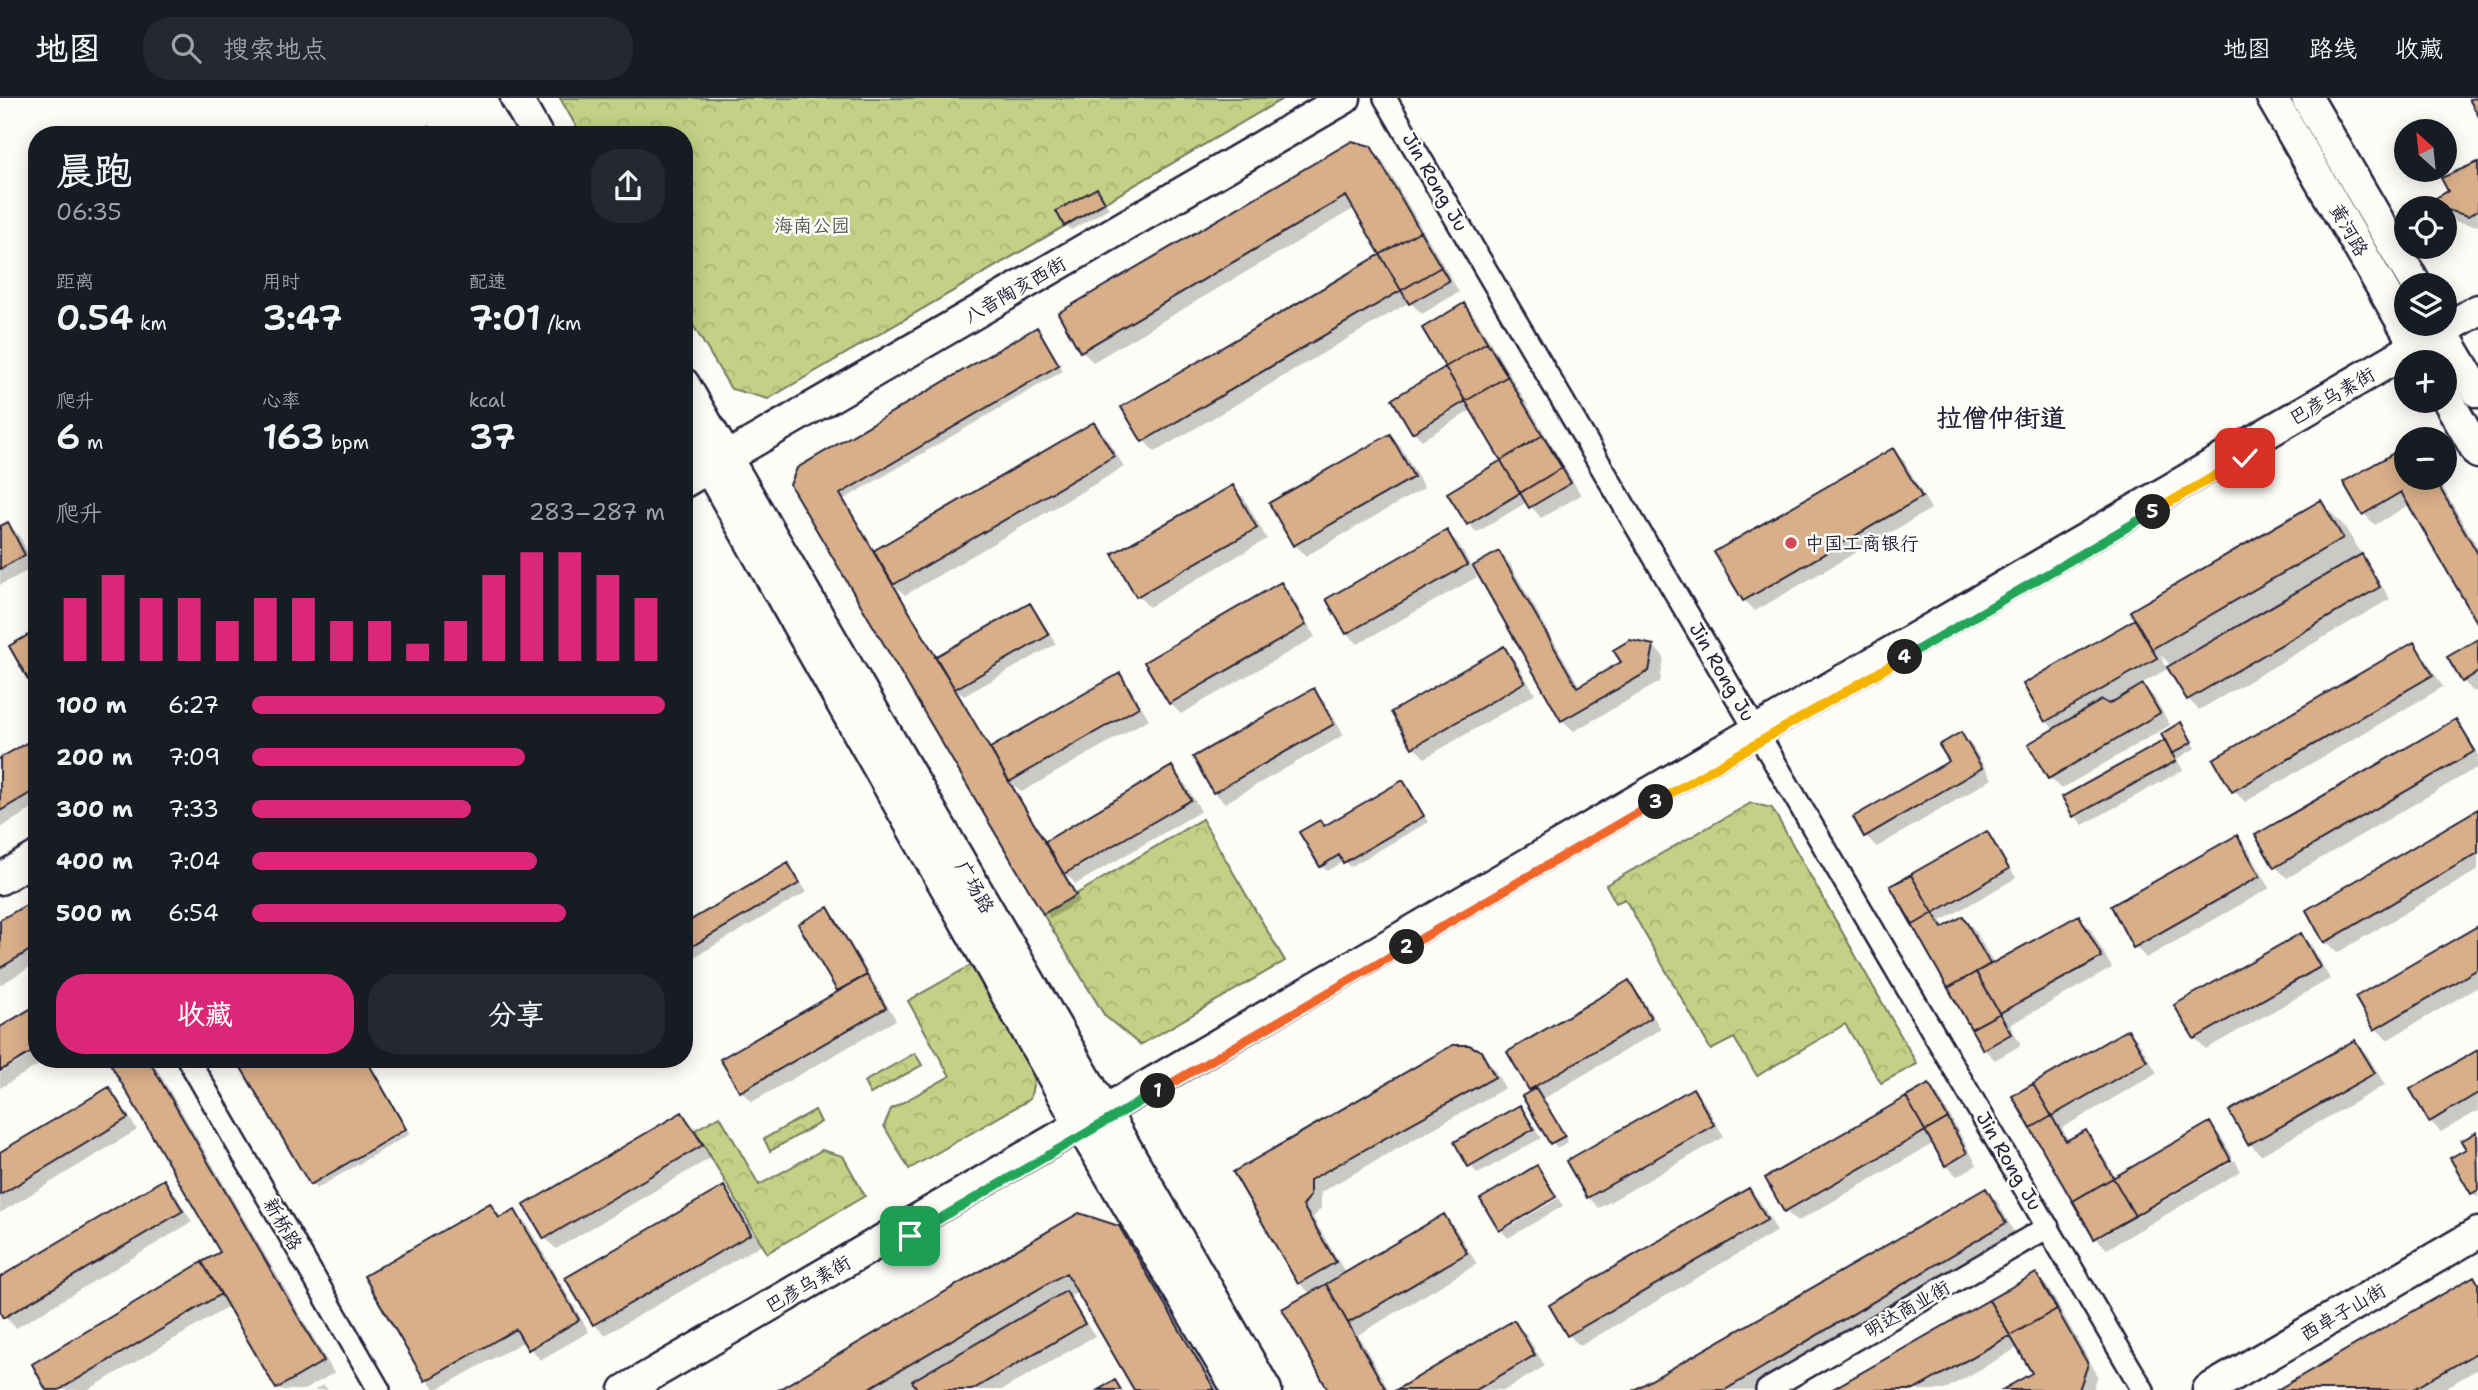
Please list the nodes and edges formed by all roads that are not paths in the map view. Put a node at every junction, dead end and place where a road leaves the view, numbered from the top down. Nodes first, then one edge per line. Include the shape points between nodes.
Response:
1 (494, 98) edge
2 (516, 98) edge
3 (1345, 98) edge
4 (1385, 98) edge
5 (2272, 98) edge
6 (2307, 98) edge
7 (511, 126) edge
8 (532, 126) edge
9 (2409, 273) edge
10 (2478, 310) edge
11 (2457, 323) edge
12 (2478, 323) edge
13 (2457, 328) edge
14 (2439, 336) edge
15 (2445, 336) edge
16 (2412, 350) edge
17 (2424, 350) edge
18 (2394, 371) edge
19 (2478, 392) edge
20 (2455, 413) edge
21 (693, 417) edge
22 (693, 442) edge
23 (2478, 453) edge
24 (707, 469) edge
25 (1760, 736) junction
26 (28, 863) edge
27 (0, 879) edge
28 (193, 1068) edge
29 (1095, 1123) junction
30 (2048, 1227) junction
31 (2478, 1233) edge
32 (379, 1390) edge
33 (625, 1390) edge
34 (646, 1390) edge
35 (1238, 1390) edge
36 (1266, 1390) edge
37 (1766, 1390) edge
38 (2143, 1390) edge
39 (2208, 1390) edge

1 - 7 street
2 - 8 street
3 - 24 street, 八音陶亥西街
4 - 25 street, Jin Rong Ju
5 - 16 street, 黄河路
6 - 9 street, 黄河路
10 - 11 street, 巴彦乌素街
12 - 13 street, 巴彦乌素街
14 - 17 street, 巴彦乌素街
15 - 19 street
18 - 25 street, 巴彦乌素街
20 - 23 street
21 - 24 street, 广场路
22 - 24 street, 广场路
24 - 29 street, 广场路
25 - 29 street, 巴彦乌素街
25 - 30 street, Jin Rong Ju
26 - 27 street
28 - 32 street, 新桥路
29 - 33 street, 巴彦乌素街
29 - 34 street, 巴彦乌素街
29 - 35 street, 广场路
29 - 36 street, 广场路
30 - 37 street, 明达商业街
30 - 38 street, Jin Rong Ju
31 - 39 street, 西卓子山街

